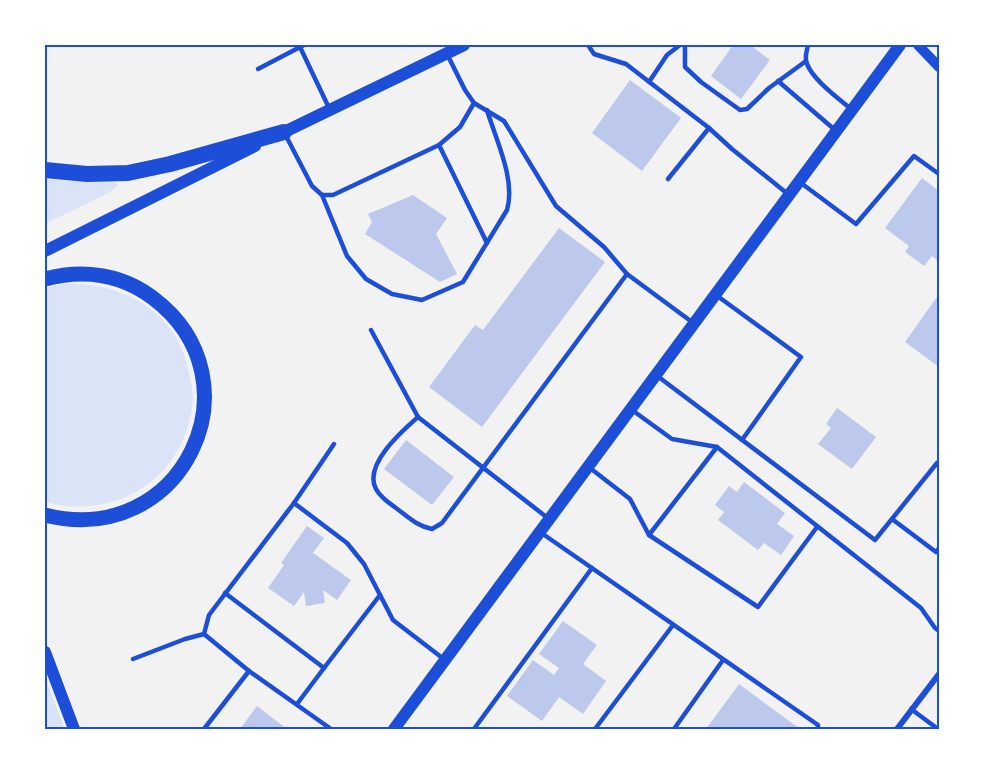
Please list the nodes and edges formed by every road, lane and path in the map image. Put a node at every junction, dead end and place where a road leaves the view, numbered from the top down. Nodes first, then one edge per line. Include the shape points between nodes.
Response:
1 (464, 45) edge
2 (588, 45) edge
3 (680, 45) edge
4 (685, 45) edge
5 (808, 45) edge
6 (900, 45) edge
7 (918, 45) edge
8 (302, 46) edge
9 (447, 54) junction
10 (806, 61) junction
11 (939, 67) edge
12 (258, 69) dead end
13 (778, 81) junction
14 (649, 82) junction
15 (474, 103) junction
16 (330, 110) junction
17 (487, 110) junction
18 (852, 110) junction
19 (709, 128) junction
20 (836, 131) junction
21 (284, 132) junction
22 (439, 145) junction
23 (45, 170) edge
24 (939, 174) edge
25 (668, 179) dead end
26 (799, 181) junction
27 (322, 195) junction
28 (789, 195) junction
29 (487, 243) junction
30 (45, 251) edge
31 (627, 274) junction
32 (45, 279) edge
33 (715, 294) junction
34 (694, 324) junction
35 (371, 330) dead end
36 (656, 375) junction
37 (631, 409) junction
38 (418, 417) junction
39 (742, 440) junction
40 (334, 444) dead end
41 (717, 447) junction
42 (939, 465) edge
43 (588, 466) junction
44 (481, 468) junction
45 (294, 503) junction
46 (45, 515) edge
47 (549, 519) junction
48 (892, 519) junction
49 (817, 527) junction
50 (540, 532) junction
51 (649, 535) junction
52 (939, 548) edge
53 (592, 568) junction
54 (225, 593) junction
55 (380, 595) junction
56 (674, 625) junction
57 (939, 631) edge
58 (204, 634) junction
59 (45, 652) edge
60 (133, 660) dead end
61 (445, 660) junction
62 (723, 660) junction
63 (324, 668) junction
64 (249, 670) junction
65 (939, 674) edge
66 (297, 704) junction
67 (911, 709) junction
68 (395, 728) edge
69 (74, 729) edge
70 (204, 729) edge
71 (331, 729) edge
72 (474, 729) edge
73 (595, 729) edge
74 (674, 729) edge
75 (818, 729) edge
76 (897, 729) edge
77 (938, 729) edge

1 - 9 main road
2 - 14 lane via 594,54 626,64
3 - 14 lane via 667,55
4 - 13 lane via 686,67 741,110
5 - 10 lane
6 - 18 main road
7 - 11 street
8 - 12 lane
8 - 16 lane
9 - 15 lane
9 - 16 main road
10 - 13 lane
10 - 18 lane via 828,91
13 - 20 lane
14 - 19 lane
15 - 17 lane
15 - 22 lane via 460,128
16 - 21 main road
17 - 29 lane via 511,198
17 - 31 lane via 504,121 556,206 604,247
18 - 20 main road
19 - 25 lane
19 - 28 lane
20 - 26 main road
21 - 23 highway via 128,173
21 - 27 lane via 312,186
21 - 30 main road
22 - 27 lane via 333,195
22 - 29 lane
24 - 26 lane via 914,156 856,224
26 - 28 main road
27 - 29 lane via 347,256 366,279 392,294 422,300 463,282
28 - 33 main road
31 - 34 lane
31 - 44 lane
32 - 46 main road via 69,274 104,276 137,287 157,300 190,341 201,373 204,402 198,435 189,455 170,483 153,498 132,510 96,519
33 - 34 main road
33 - 39 lane via 801,357
34 - 36 main road
35 - 38 lane
36 - 37 main road
36 - 39 lane
37 - 41 lane via 672,439
37 - 43 main road
38 - 44 lane
38 - 44 lane via 396,435 374,468 375,487 387,502 420,526 432,529 442,523
39 - 48 lane via 874,540
40 - 45 lane
41 - 49 lane
41 - 51 lane
42 - 48 lane
43 - 47 main road
43 - 51 lane via 630,499
44 - 47 lane
45 - 54 lane
45 - 55 lane via 347,543 364,564
47 - 50 main road
48 - 52 lane via 936,552
49 - 51 lane via 758,607
49 - 57 lane via 921,608
50 - 53 lane
50 - 61 main road
53 - 56 lane
53 - 72 lane
54 - 58 lane via 209,615
54 - 63 lane
55 - 61 lane via 393,620
55 - 63 lane
56 - 62 lane
56 - 73 lane
58 - 60 lane
58 - 64 lane
59 - 69 main road
61 - 68 main road
62 - 74 lane
62 - 75 lane via 818,725
63 - 66 lane
64 - 66 lane
64 - 70 lane
65 - 67 street
66 - 71 lane
67 - 76 street
67 - 77 lane

